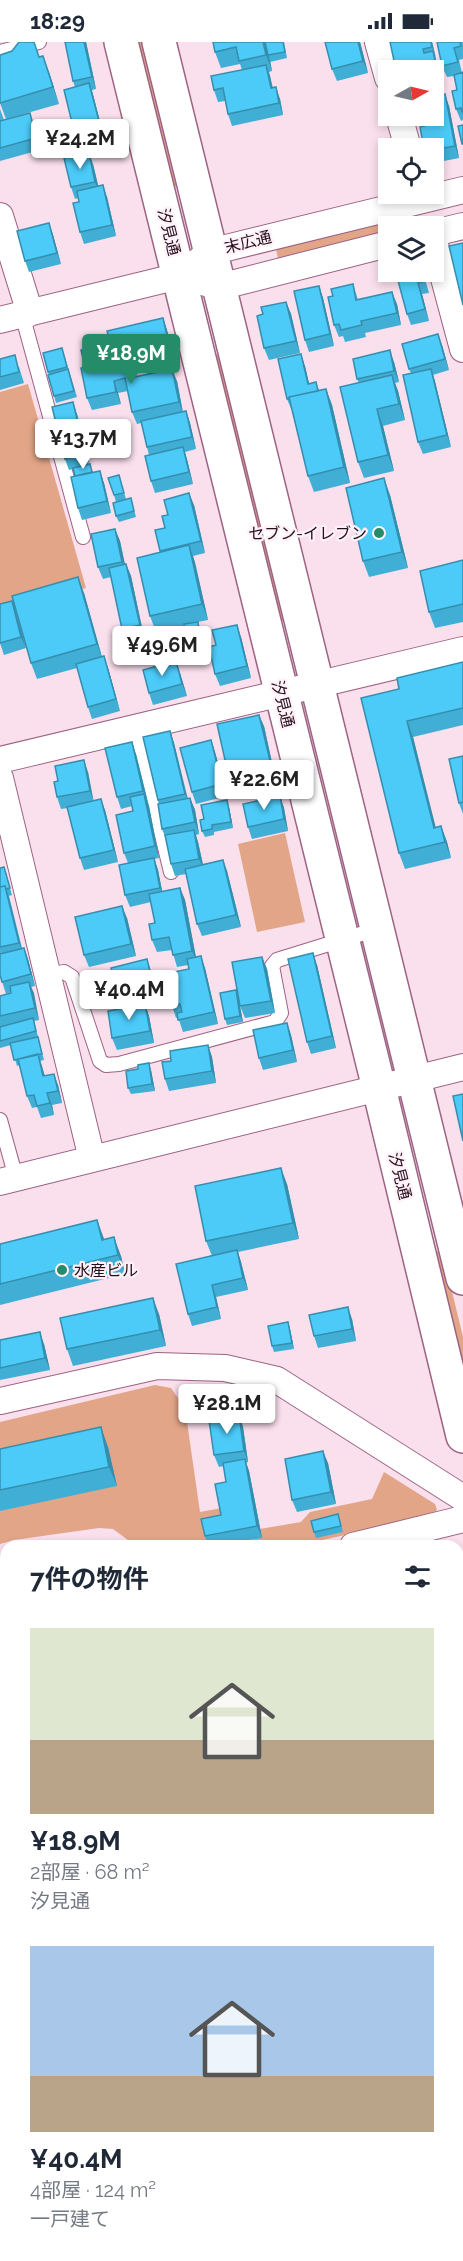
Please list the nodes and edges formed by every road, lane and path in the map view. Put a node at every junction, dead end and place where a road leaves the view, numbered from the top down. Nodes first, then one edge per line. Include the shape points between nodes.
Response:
1 (39, 42) edge
2 (121, 42) edge
3 (159, 42) edge
4 (378, 42) edge
5 (0, 52) edge
6 (383, 60) edge
7 (463, 190) edge
8 (444, 193) edge
9 (394, 204) edge
10 (0, 216) edge
11 (463, 226) edge
12 (444, 231) edge
13 (378, 247) edge
14 (210, 252) junction
15 (179, 276) junction
16 (444, 278) edge
17 (219, 287) junction
18 (17, 316) edge
19 (463, 349) edge
20 (83, 537) dead end
21 (463, 650) edge
22 (317, 686) junction
23 (281, 695) junction
24 (136, 728) junction
25 (0, 760) edge
26 (0, 778) edge
27 (171, 872) edge
28 (377, 929) junction
29 (342, 940) junction
30 (48, 975) junction
31 (463, 1067) edge
32 (414, 1079) junction
33 (379, 1088) junction
34 (0, 1120) edge
35 (93, 1159) junction
36 (8, 1180) edge
37 (436, 1225) edge
38 (463, 1278) edge
39 (0, 1401) edge
40 (463, 1436) edge
41 (463, 1498) edge
42 (463, 1519) edge
43 (377, 1540) edge

1 - 5 lane
2 - 15 street, 汐見通
3 - 14 street, 汐見通
4 - 6 street
7 - 8 street, 末広通
9 - 14 street, 末広通
10 - 18 street
11 - 12 street
13 - 17 street
14 - 15 street, 末広通
14 - 17 street, 汐見通
15 - 17 street
15 - 18 street
15 - 23 street, 汐見通
16 - 19 street
17 - 22 street, 汐見通
18 - 20 lane
21 - 22 street
22 - 23 street
22 - 28 street, 汐見通
23 - 24 street
23 - 29 street, 汐見通
24 - 25 street
24 - 27 lane
26 - 30 street
28 - 29 lane
28 - 32 street, 汐見通
29 - 30 lane via 277,960 272,966 281,1013 275,1022 119,1064 106,1065 100,1061 72,977 64,972
29 - 33 street, 汐見通
30 - 35 street
31 - 32 street
32 - 33 street
32 - 37 street, 汐見通
33 - 35 street
33 - 37 street, 汐見通
34 - 36 lane
35 - 36 street
37 - 38 street, 汐見通
37 - 40 street, 汐見通
39 - 41 street via 157,1366 225,1368 277,1380
42 - 43 street

